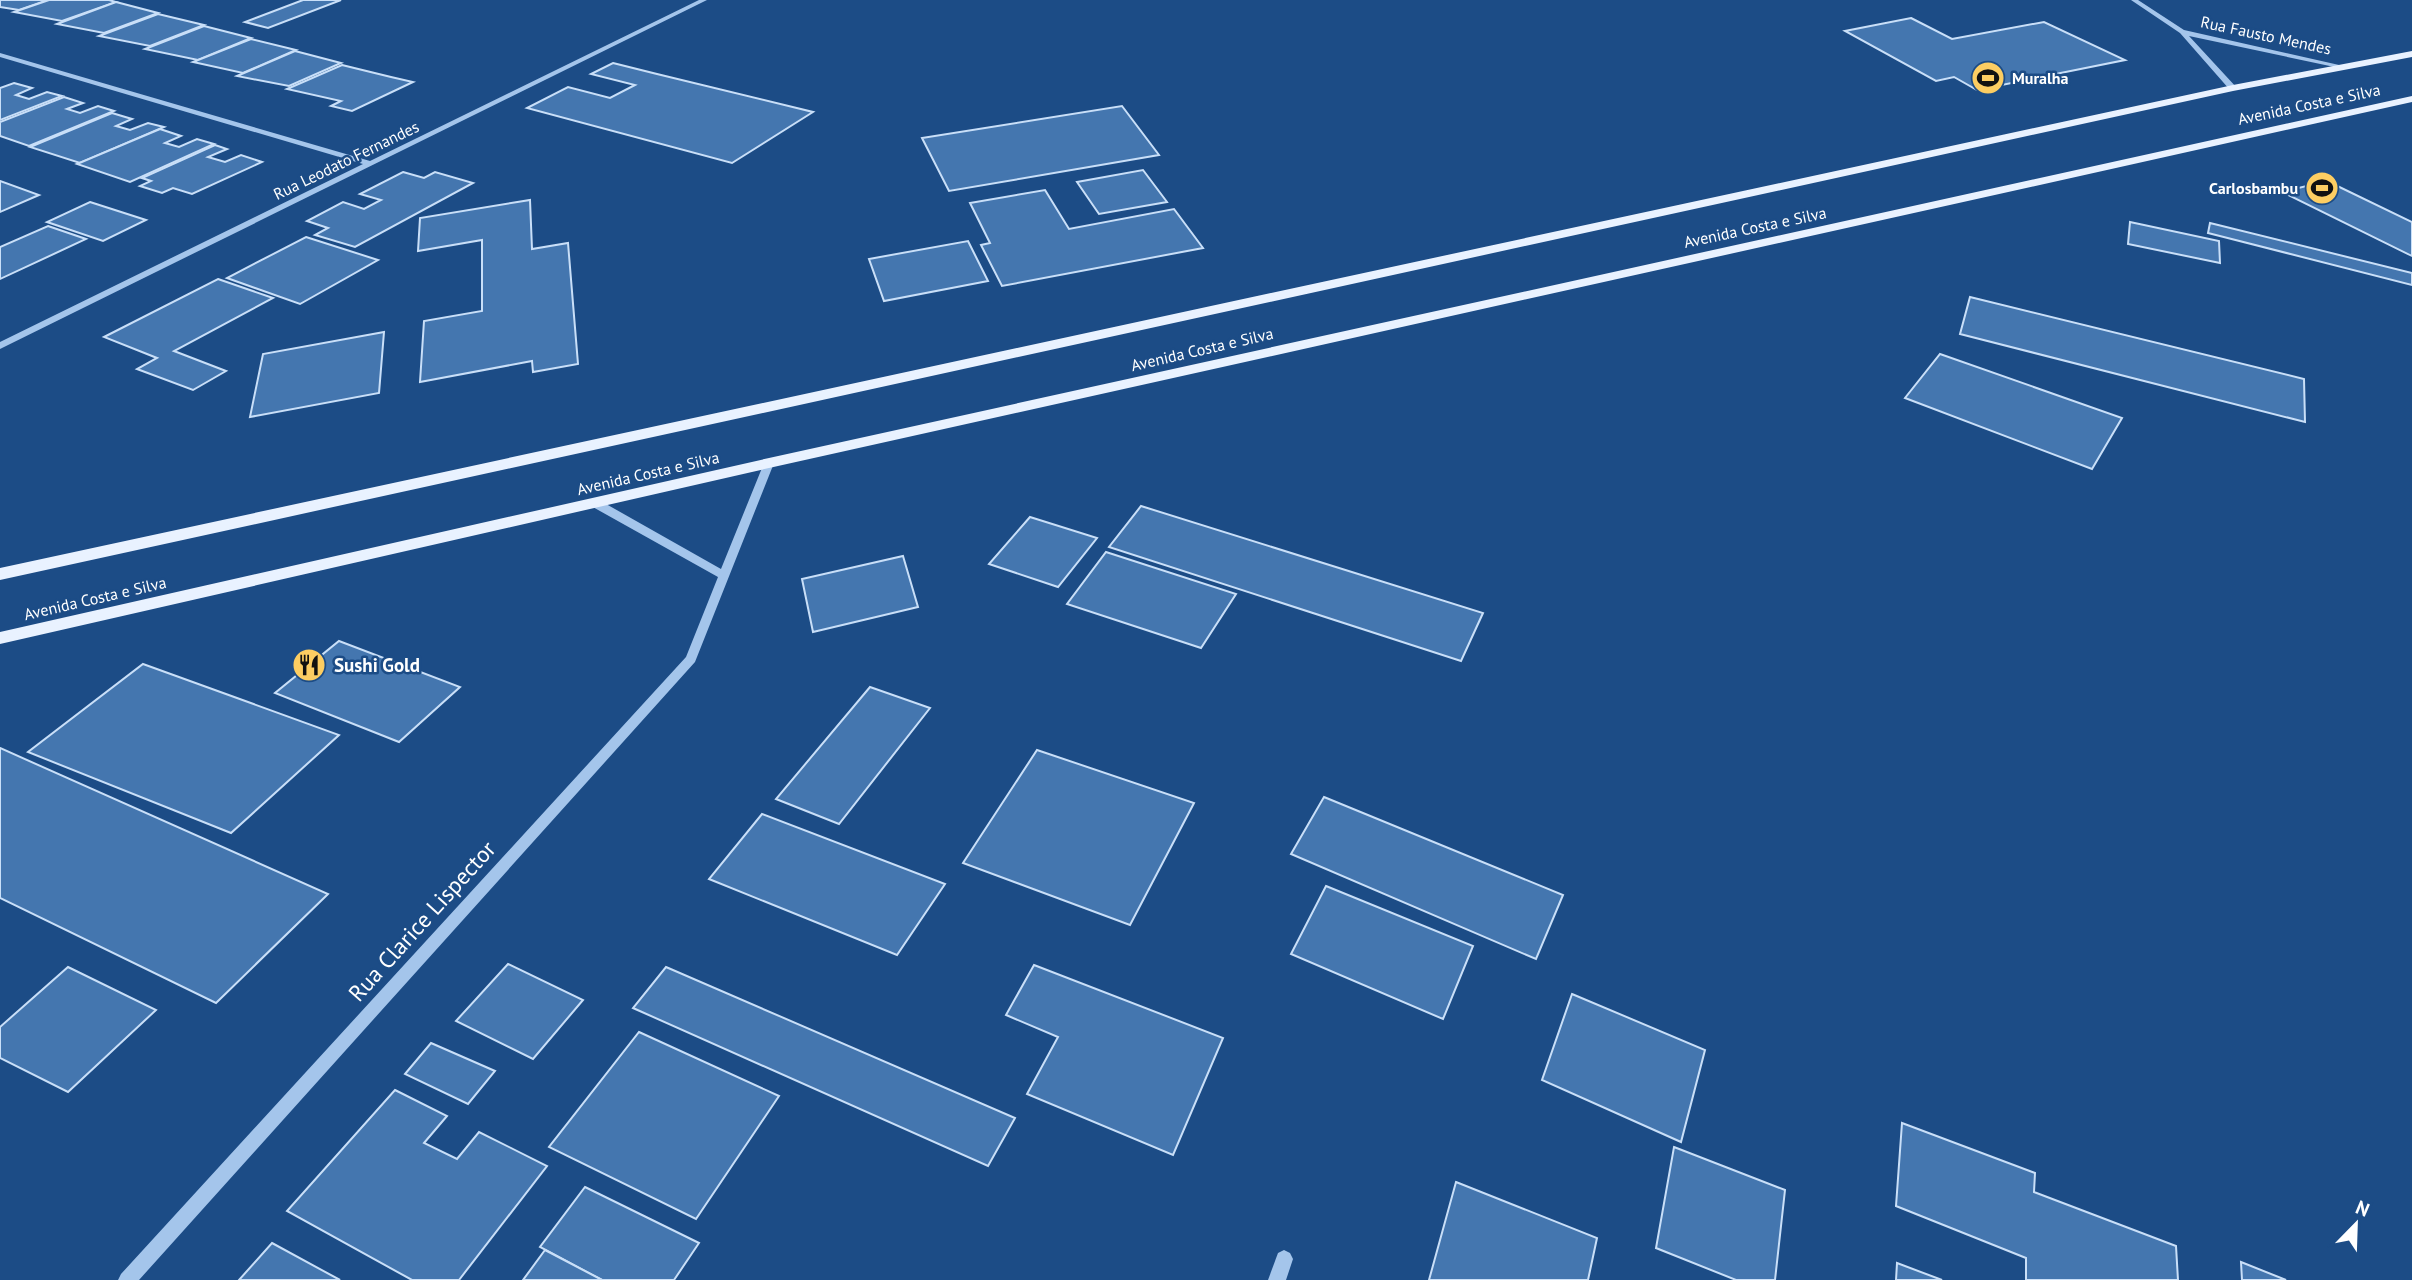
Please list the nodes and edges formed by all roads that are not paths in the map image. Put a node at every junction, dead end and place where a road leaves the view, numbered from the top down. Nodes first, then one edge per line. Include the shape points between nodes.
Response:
1 (704, 0) edge
2 (2136, 1) edge
3 (2182, 32) junction
4 (2412, 54) edge
5 (0, 55) edge
6 (2344, 66) junction
7 (2233, 88) junction
8 (2412, 99) edge
9 (371, 164) junction
10 (0, 346) edge
11 (769, 463) junction
12 (594, 503) junction
13 (0, 574) edge
14 (725, 576) junction
15 (0, 638) edge
16 (1284, 1259) dead end
17 (127, 1280) edge
18 (1277, 1280) edge

1 - 9 street, Rua Leodato Fernandes
2 - 3 street, Rua Fausto Mendes
3 - 6 street, Rua Fausto Mendes
3 - 7 street, Rua Fausto Mendes
4 - 6 main road, Avenida Costa e Silva
5 - 9 street
6 - 7 main road, Avenida Costa e Silva
7 - 13 main road, Avenida Costa e Silva
8 - 11 main road, Avenida Costa e Silva
9 - 10 street, Rua Leodato Fernandes
11 - 12 main road, Avenida Costa e Silva
11 - 14 street, Rua Clarice Lispector
12 - 14 street
12 - 15 main road, Avenida Costa e Silva
14 - 17 street, Rua Clarice Lispector via 691,660
16 - 18 street

